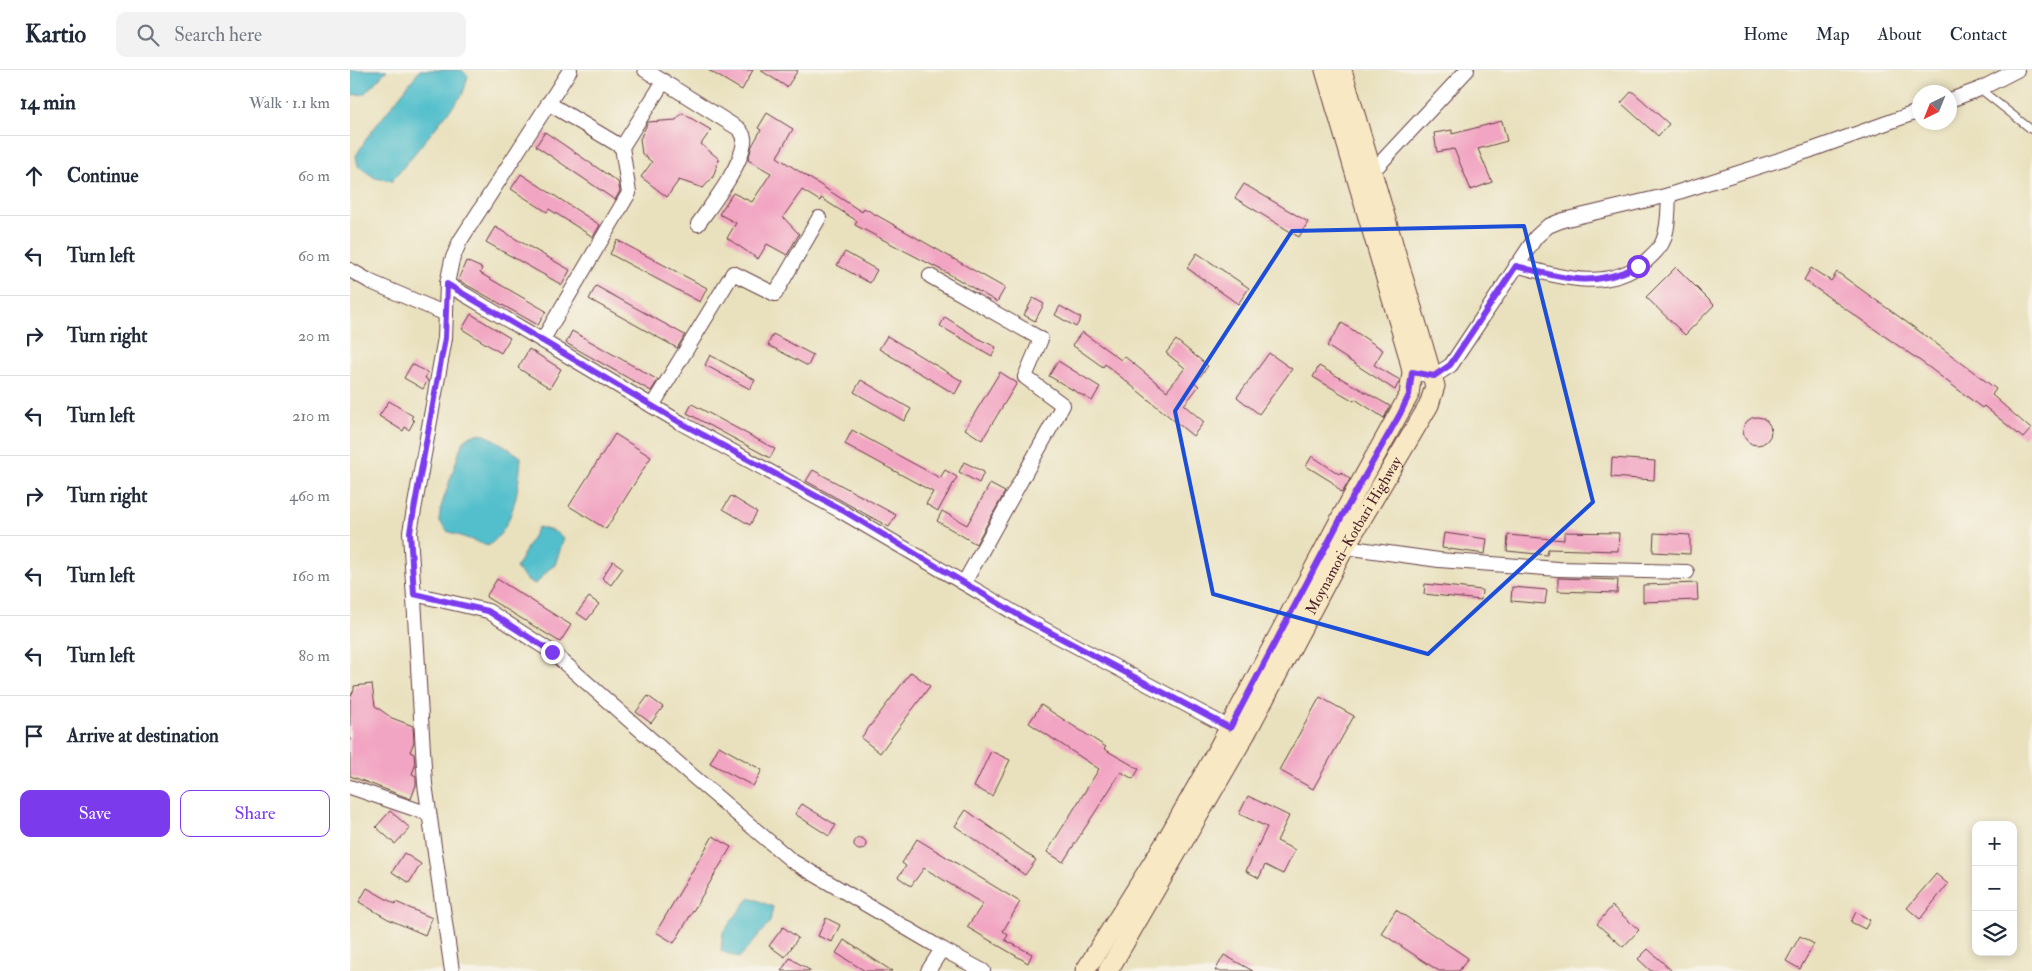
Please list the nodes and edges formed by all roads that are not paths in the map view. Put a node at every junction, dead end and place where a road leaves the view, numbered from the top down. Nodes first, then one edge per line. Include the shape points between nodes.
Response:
1 (570, 70) edge
2 (646, 70) edge
3 (1325, 70) edge
4 (1342, 70) edge
5 (1468, 70) edge
6 (2017, 70) edge
7 (664, 81) junction
8 (1980, 89) junction
9 (1957, 97) edge
10 (548, 103) junction
11 (1912, 114) edge
12 (2032, 130) edge
13 (622, 147) junction
14 (1364, 172) junction
15 (1670, 195) junction
16 (819, 218) dead end
17 (698, 224) dead end
18 (1516, 266) junction
19 (350, 270) edge
20 (930, 276) dead end
21 (447, 284) junction
22 (446, 314) junction
23 (542, 341) junction
24 (1412, 372) junction
25 (1434, 376) junction
26 (652, 406) junction
27 (1345, 547) junction
28 (1687, 572) dead end
29 (964, 583) junction
30 (414, 594) junction
31 (1230, 728) junction
32 (350, 787) edge
33 (429, 814) junction
34 (942, 949) junction
35 (452, 971) edge
36 (928, 971) edge
37 (983, 971) edge
38 (1085, 971) edge
39 (1108, 971) edge

1 - 10 street
2 - 7 street
3 - 14 main road, Moynamoti–Kotbari Highway
4 - 14 main road, Moynamoti–Kotbari Highway
5 - 14 street
6 - 8 street
7 - 13 street
7 - 17 street via 739,129 744,136 739,160
8 - 9 street
8 - 12 lane
10 - 13 street
10 - 21 street via 460,241
11 - 15 street
13 - 23 street via 629,192
14 - 24 main road, Moynamoti–Kotbari Highway
14 - 25 main road, Moynamoti–Kotbari Highway
15 - 18 street via 1548,226
15 - 18 street via 1663,242 1655,253 1620,275 1600,280 1574,280
16 - 26 street via 775,294 733,273
18 - 25 street via 1450,365
19 - 22 street
20 - 29 street via 1041,339 1025,377 1063,405
21 - 22 street
21 - 23 street
22 - 30 street via 445,338 410,532
23 - 26 street
24 - 25 street
24 - 31 main road, Moynamoti–Kotbari Highway via 1409,395 1400,414
25 - 27 main road, Moynamoti–Kotbari Highway via 1435,386 1429,405
26 - 29 street via 842,510
27 - 28 street via 1439,560 1558,569
27 - 39 main road, Moynamoti–Kotbari Highway via 1245,735
29 - 31 street
30 - 33 street
30 - 34 street via 488,611 552,652 792,861
31 - 38 main road, Moynamoti–Kotbari Highway via 1165,843
32 - 33 street
33 - 35 street
34 - 36 street
34 - 37 street

